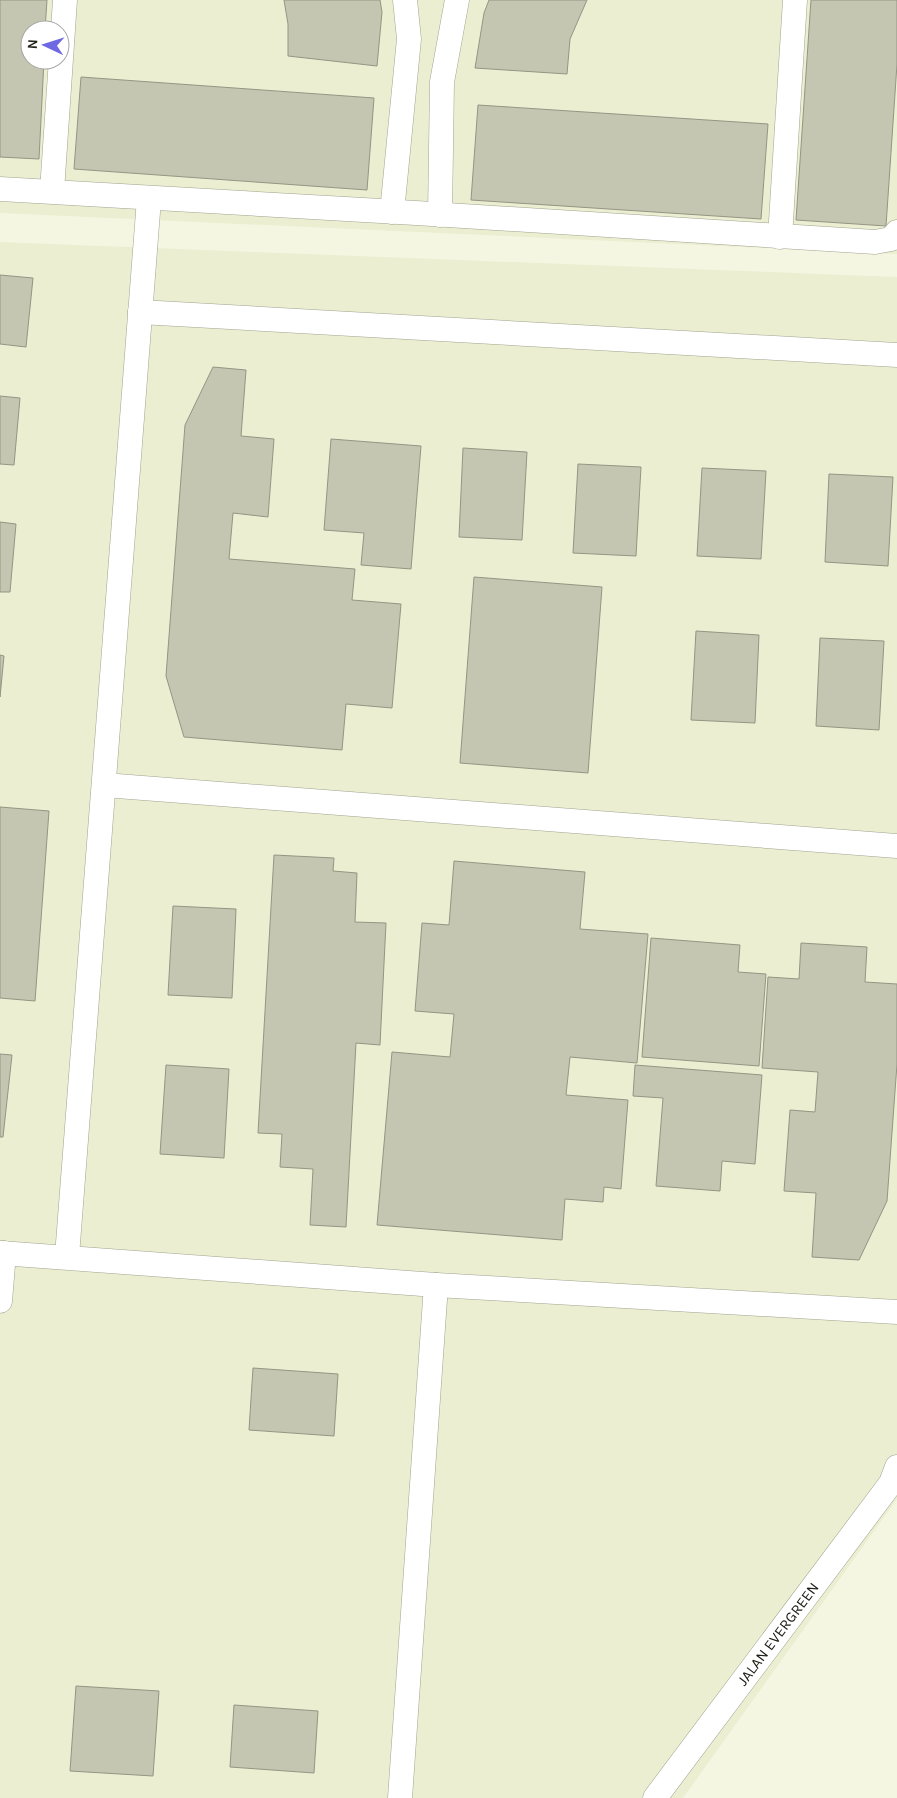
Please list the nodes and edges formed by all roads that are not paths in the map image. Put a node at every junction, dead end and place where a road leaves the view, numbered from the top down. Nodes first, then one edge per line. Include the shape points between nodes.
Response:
1 (65, 0) edge
2 (405, 0) edge
3 (457, 0) edge
4 (795, 0) edge
5 (0, 189) edge
6 (52, 191) junction
7 (149, 198) junction
8 (392, 212) junction
9 (440, 215) junction
10 (897, 232) edge
11 (780, 237) junction
12 (140, 312) junction
13 (897, 355) edge
14 (104, 784) junction
15 (897, 846) edge
16 (2, 1253) edge
17 (67, 1256) junction
18 (436, 1286) junction
19 (0, 1301) edge
20 (897, 1312) edge
21 (897, 1467) edge
22 (400, 1798) edge
23 (655, 1798) edge

1 - 6 street
2 - 8 street via 409,39
3 - 9 street via 442,82
4 - 11 street
5 - 6 street
6 - 7 street
7 - 8 street
7 - 12 street
8 - 9 street
9 - 11 street
10 - 11 street via 891,239 875,242
12 - 13 street
12 - 14 street
14 - 15 street
14 - 17 street
16 - 17 street
16 - 19 street
17 - 18 street
18 - 20 street
18 - 22 street
21 - 23 street, JALAN EVERGREEN via 891,1483

